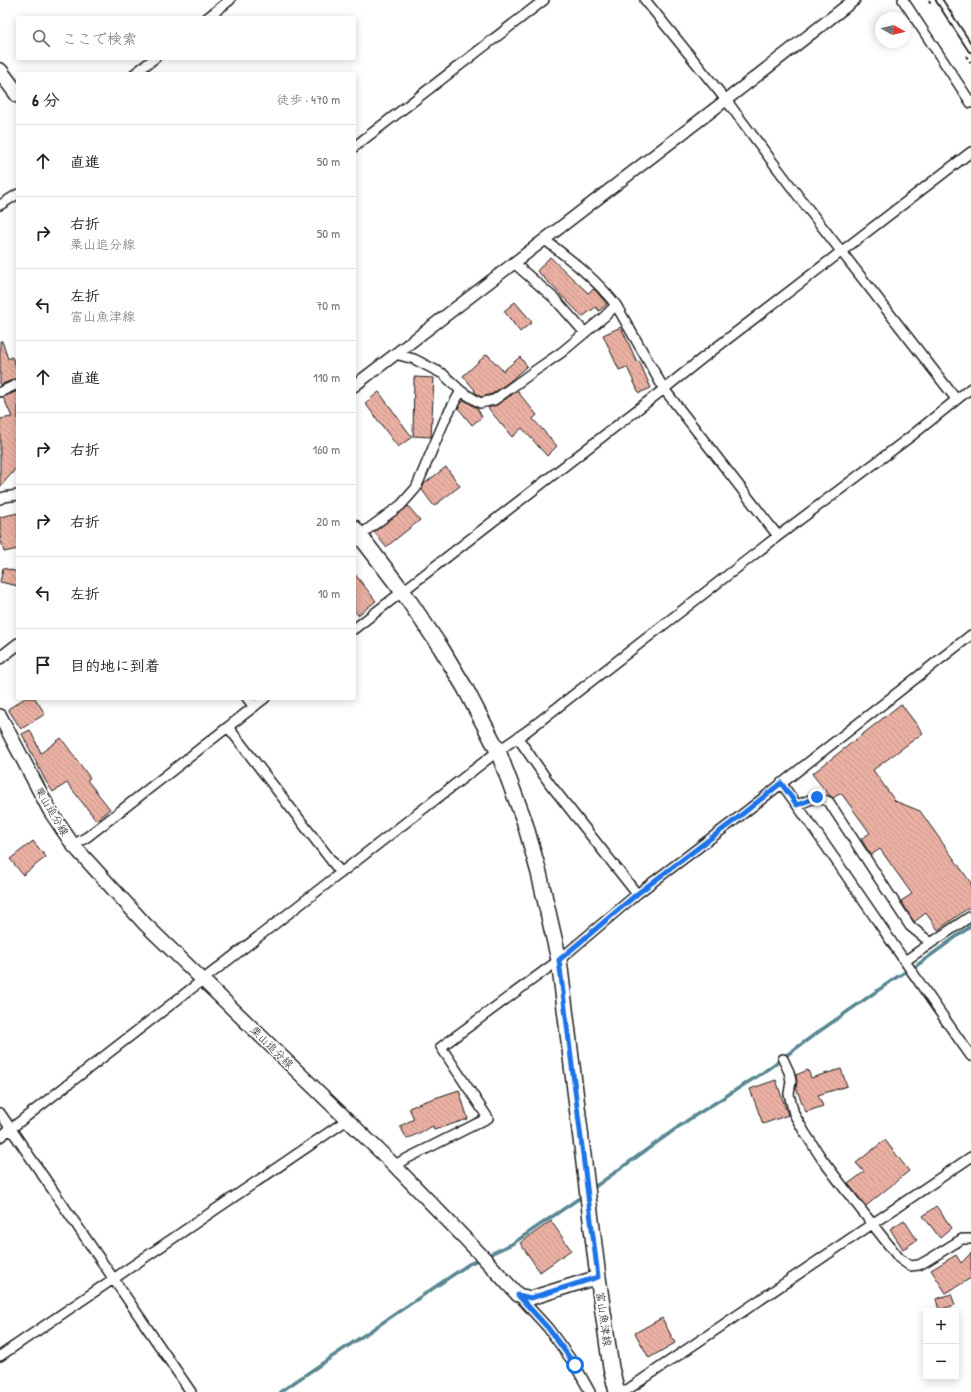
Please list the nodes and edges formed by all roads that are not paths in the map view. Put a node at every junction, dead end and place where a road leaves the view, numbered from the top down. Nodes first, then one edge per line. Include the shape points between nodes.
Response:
1 (230, 0) edge
2 (544, 0) edge
3 (645, 0) edge
4 (854, 0) edge
5 (903, 0) edge
6 (939, 0) edge
7 (209, 16) edge
8 (971, 49) edge
9 (152, 60) edge
10 (0, 71) edge
11 (137, 72) edge
12 (16, 92) edge
13 (726, 100) junction
14 (971, 103) edge
15 (356, 145) edge
16 (971, 152) edge
17 (16, 195) edge
18 (0, 205) edge
19 (544, 240) junction
20 (841, 251) junction
21 (514, 263) junction
22 (616, 305) junction
23 (584, 333) junction
24 (395, 354) junction
25 (356, 384) edge
26 (16, 385) edge
27 (971, 388) edge
28 (664, 389) junction
29 (461, 391) junction
30 (0, 392) edge
31 (956, 399) junction
32 (16, 495) edge
33 (0, 499) edge
34 (357, 531) edge
35 (778, 536) junction
36 (403, 592) junction
37 (356, 627) edge
38 (971, 635) edge
39 (16, 646) edge
40 (0, 658) edge
41 (249, 700) edge
42 (263, 700) edge
43 (254, 707) junction
44 (0, 716) edge
45 (228, 727) junction
46 (518, 738) junction
47 (498, 751) junction
48 (781, 783) junction
49 (797, 805) junction
50 (73, 845) junction
51 (341, 873) junction
52 (637, 894) junction
53 (971, 916) edge
54 (931, 943) junction
55 (559, 960) junction
56 (905, 961) junction
57 (203, 980) junction
58 (971, 1056) edge
59 (783, 1059) dead end
60 (0, 1113) edge
61 (348, 1120) junction
62 (12, 1129) junction
63 (0, 1137) edge
64 (971, 1157) edge
65 (394, 1165) junction
66 (872, 1224) junction
67 (971, 1239) edge
68 (598, 1277) junction
69 (114, 1278) junction
70 (518, 1295) junction
71 (0, 1356) edge
72 (191, 1392) edge
73 (590, 1392) edge
74 (617, 1392) edge
75 (624, 1392) edge

1 - 7 street
2 - 15 street
3 - 13 street
4 - 13 street
5 - 14 street
6 - 8 lane
9 - 11 street
10 - 12 main road
13 - 19 street
13 - 20 street
16 - 20 street
17 - 18 street
19 - 21 street
19 - 22 street via 581,268
20 - 28 street
20 - 31 street
21 - 23 street via 555,299
21 - 24 street
22 - 23 street
22 - 28 street
23 - 29 street via 562,352 494,400 480,403
24 - 25 street
24 - 29 street via 414,359 443,374
26 - 30 street
27 - 31 street
28 - 35 street
28 - 36 street
29 - 34 street via 446,416 416,488 401,505
31 - 35 street via 910,437
32 - 33 street
34 - 36 main road, 富山魚津線
35 - 46 street
36 - 37 street
36 - 47 main road, 富山魚津線 via 465,688
38 - 48 street
39 - 40 street
41 - 43 street
42 - 43 street
43 - 45 street
44 - 50 main road, 栗山追分線 via 47,805
45 - 50 street via 87,837
45 - 51 street
46 - 47 street
46 - 52 street via 550,784
47 - 51 street
47 - 55 main road, 富山魚津線 via 524,820
48 - 49 street
48 - 52 street
49 - 54 street via 817,797 829,802 910,926
49 - 56 street
50 - 57 main road, 栗山追分線 via 145,924
51 - 57 street
52 - 55 street
53 - 54 street
54 - 56 street
55 - 65 street via 441,1047 488,1118
55 - 68 main road, 富山魚津線
56 - 58 street
57 - 61 main road, 栗山追分線
57 - 62 street
59 - 66 street via 791,1081 789,1094 794,1114 822,1159
60 - 62 street
61 - 65 main road, 栗山追分線
61 - 69 street
62 - 63 street
62 - 69 street
64 - 66 street
65 - 70 main road, 栗山追分線
66 - 67 street via 899,1258 910,1266 919,1265 962,1239
66 - 75 street
68 - 70 main road via 531,1298
68 - 74 main road, 富山魚津線 via 611,1368
69 - 71 street
69 - 72 street
70 - 73 street via 548,1328 575,1365

